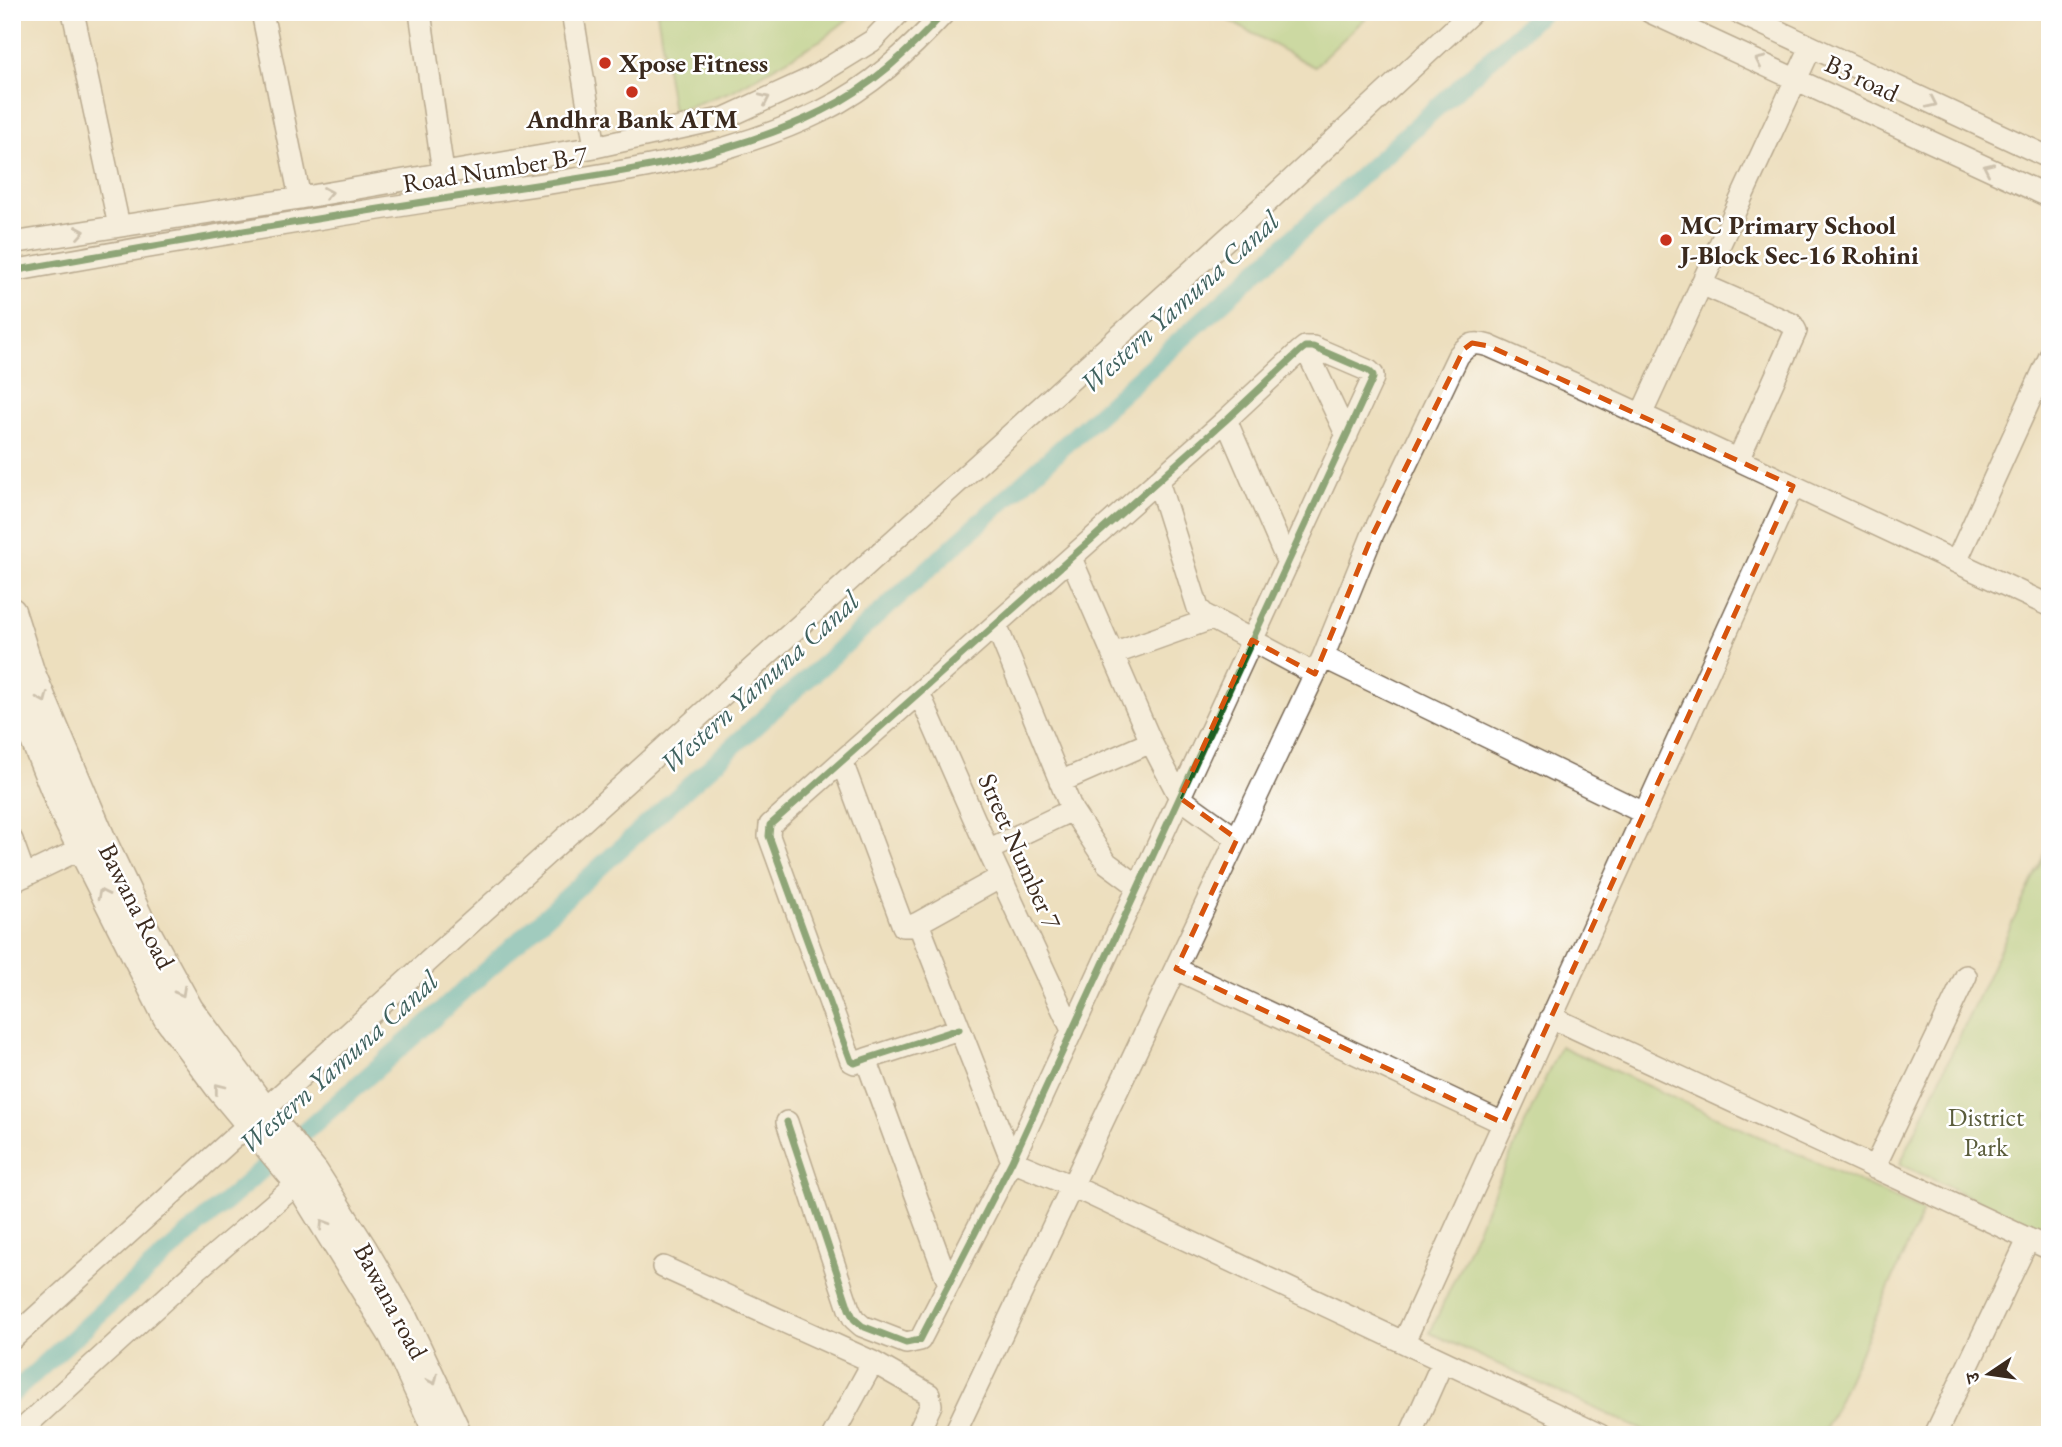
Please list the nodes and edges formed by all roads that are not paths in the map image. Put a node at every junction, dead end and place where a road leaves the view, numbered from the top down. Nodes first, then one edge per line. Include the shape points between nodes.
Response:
1 (73, 12) edge
2 (262, 12) edge
3 (420, 12) edge
4 (572, 12) edge
5 (900, 12) edge
6 (945, 12) edge
7 (1472, 12) edge
8 (1650, 12) edge
9 (1737, 12) edge
10 (1811, 47) junction
11 (1797, 79) junction
12 (595, 147) junction
13 (2050, 158) edge
14 (443, 172) junction
15 (2050, 197) edge
16 (300, 198) junction
17 (119, 226) junction
18 (12, 243) edge
19 (12, 271) edge
20 (1701, 284) junction
21 (1305, 347) junction
22 (2050, 356) edge
23 (1641, 415) junction
24 (1226, 420) junction
25 (1347, 436) junction
26 (1738, 460) junction
27 (1158, 481) junction
28 (1793, 486) junction
29 (1071, 558) junction
30 (1956, 562) junction
31 (1289, 563) junction
32 (2050, 606) edge
33 (12, 611) edge
34 (1211, 619) junction
35 (996, 625) junction
36 (1252, 640) junction
37 (1113, 654) junction
38 (1319, 666) junction
39 (12, 686) edge
40 (919, 693) junction
41 (1151, 743) junction
42 (842, 762) junction
43 (1060, 782) junction
44 (1180, 799) junction
45 (1072, 810) junction
46 (1644, 813) junction
47 (1237, 839) junction
48 (12, 840) edge
49 (91, 844) junction
50 (988, 850) junction
51 (1000, 877) junction
52 (18, 879) edge
53 (1138, 886) junction
54 (918, 923) junction
55 (1176, 969) junction
56 (1966, 976) dead end
57 (1551, 1017) junction
58 (959, 1029) junction
59 (1072, 1030) junction
60 (866, 1059) junction
61 (787, 1122) dead end
62 (1503, 1123) junction
63 (264, 1125) junction
64 (1012, 1161) junction
65 (1874, 1168) junction
66 (307, 1177) junction
67 (1072, 1186) junction
68 (2028, 1240) junction
69 (2050, 1250) edge
70 (663, 1267) dead end
71 (948, 1282) junction
72 (12, 1339) edge
73 (1404, 1342) junction
74 (1443, 1360) junction
75 (873, 1362) junction
76 (16, 1435) edge
77 (438, 1435) edge
78 (459, 1435) edge
79 (832, 1435) edge
80 (917, 1435) edge
81 (954, 1435) edge
82 (1410, 1435) edge
83 (1600, 1435) edge
84 (1935, 1435) edge

1 - 17 street
2 - 16 street
3 - 14 street
4 - 12 street
12 -> 5 street, Road Number B-7 via 725,118 812,78 872,41
6 - 19 street, Road Number B-7 via 889,69 823,111 732,148
7 - 63 street
11 -> 8 street, B3 road
9 - 10 street, B3 road
10 - 11 street
10 -> 13 street, B3 road
15 -> 11 street, B3 road
11 - 20 street
12 - 14 street, Road Number B-7
16 -> 14 street, Road Number B-7
16 - 17 street, Road Number B-7
18 -> 17 street, Road Number B-7
20 - 23 street
20 - 26 street via 1792,324 1796,331
21 - 24 street
21 - 25 street
21 - 25 street via 1373,375
22 - 30 street
23 - 26 street
23 - 38 street via 1489,346 1472,343 1464,349 1372,536
24 - 27 street
24 - 31 street
25 - 31 street
26 - 28 street
27 - 29 street
27 - 34 street via 1198,608
28 - 30 street
28 - 46 street
29 - 35 street
29 - 37 street
30 - 32 street
31 - 36 street
33 -> 49 main road, Bawana Road
34 - 36 street
34 - 37 street
35 - 40 street
35 - 43 street
36 - 38 street
36 - 44 street
37 - 41 street
38 - 46 street
38 - 47 street
39 - 49 main road, Bawana Road via 64,815
40 - 42 street
40 - 50 street, Street Number 7
41 - 43 street
41 - 44 street
42 - 54 street via 901,922 907,927
42 - 60 street via 768,829 851,1061
43 - 45 street
44 - 47 street
44 - 53 street
45 - 50 street
45 - 53 street via 1107,863
46 - 57 street
47 - 55 street
48 - 52 street
49 - 52 street
49 - 63 main road, Bawana Road via 166,1017 221,1091
50 - 51 street, Street Number 7
51 - 54 street
51 - 59 street, Street Number 7
53 - 59 street
54 - 58 street
55 - 62 street
55 - 67 street
56 - 65 street
57 - 62 street
57 - 65 street
58 - 60 street
58 - 64 street
59 - 64 street
60 - 71 street
61 - 71 street via 854,1320 912,1343 920,1340
62 - 73 street
63 - 66 main road, Bawana Road
63 - 72 street
64 - 67 street
64 - 71 street
65 - 68 street
66 - 76 street via 199,1268
77 -> 66 main road, Bawana road via 393,1337
66 -> 78 main road, Bawana road via 365,1249 404,1318
67 - 73 street
67 - 81 street
68 - 69 street
68 - 84 street
70 - 75 street
73 - 74 street
74 - 82 street
74 - 83 street
75 - 79 street
75 - 80 street via 931,1397

